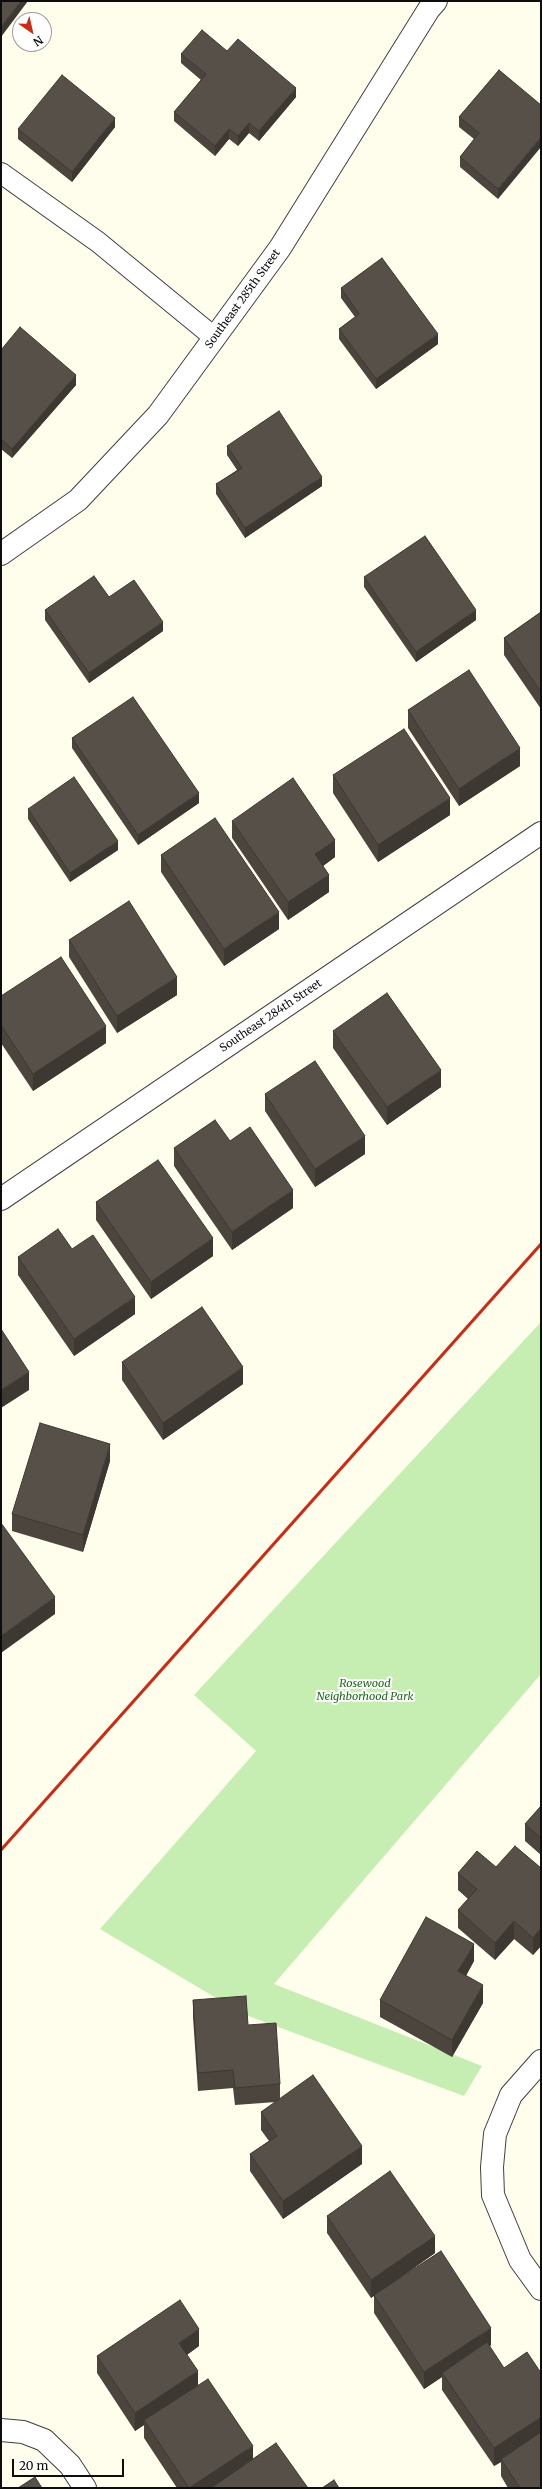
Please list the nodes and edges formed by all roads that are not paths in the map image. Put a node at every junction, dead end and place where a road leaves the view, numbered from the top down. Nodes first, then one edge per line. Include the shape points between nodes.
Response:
1 (427, 4) edge
2 (1, 173) edge
3 (215, 338) junction
4 (1, 554) edge
5 (541, 833) edge
6 (1, 1199) edge
7 (541, 2061) edge
8 (541, 2289) edge
9 (1, 2430) edge
10 (85, 2488) edge

1 - 3 street, Southeast 285th Street via 280,248
2 - 3 lane via 98,242
3 - 4 street, Southeast 285th Street via 158,415 78,500
5 - 6 street, Southeast 284th Street
7 - 8 street via 511,2095 495,2134 492,2167 493,2195 520,2260
9 - 10 street via 23,2432 44,2440 57,2451

